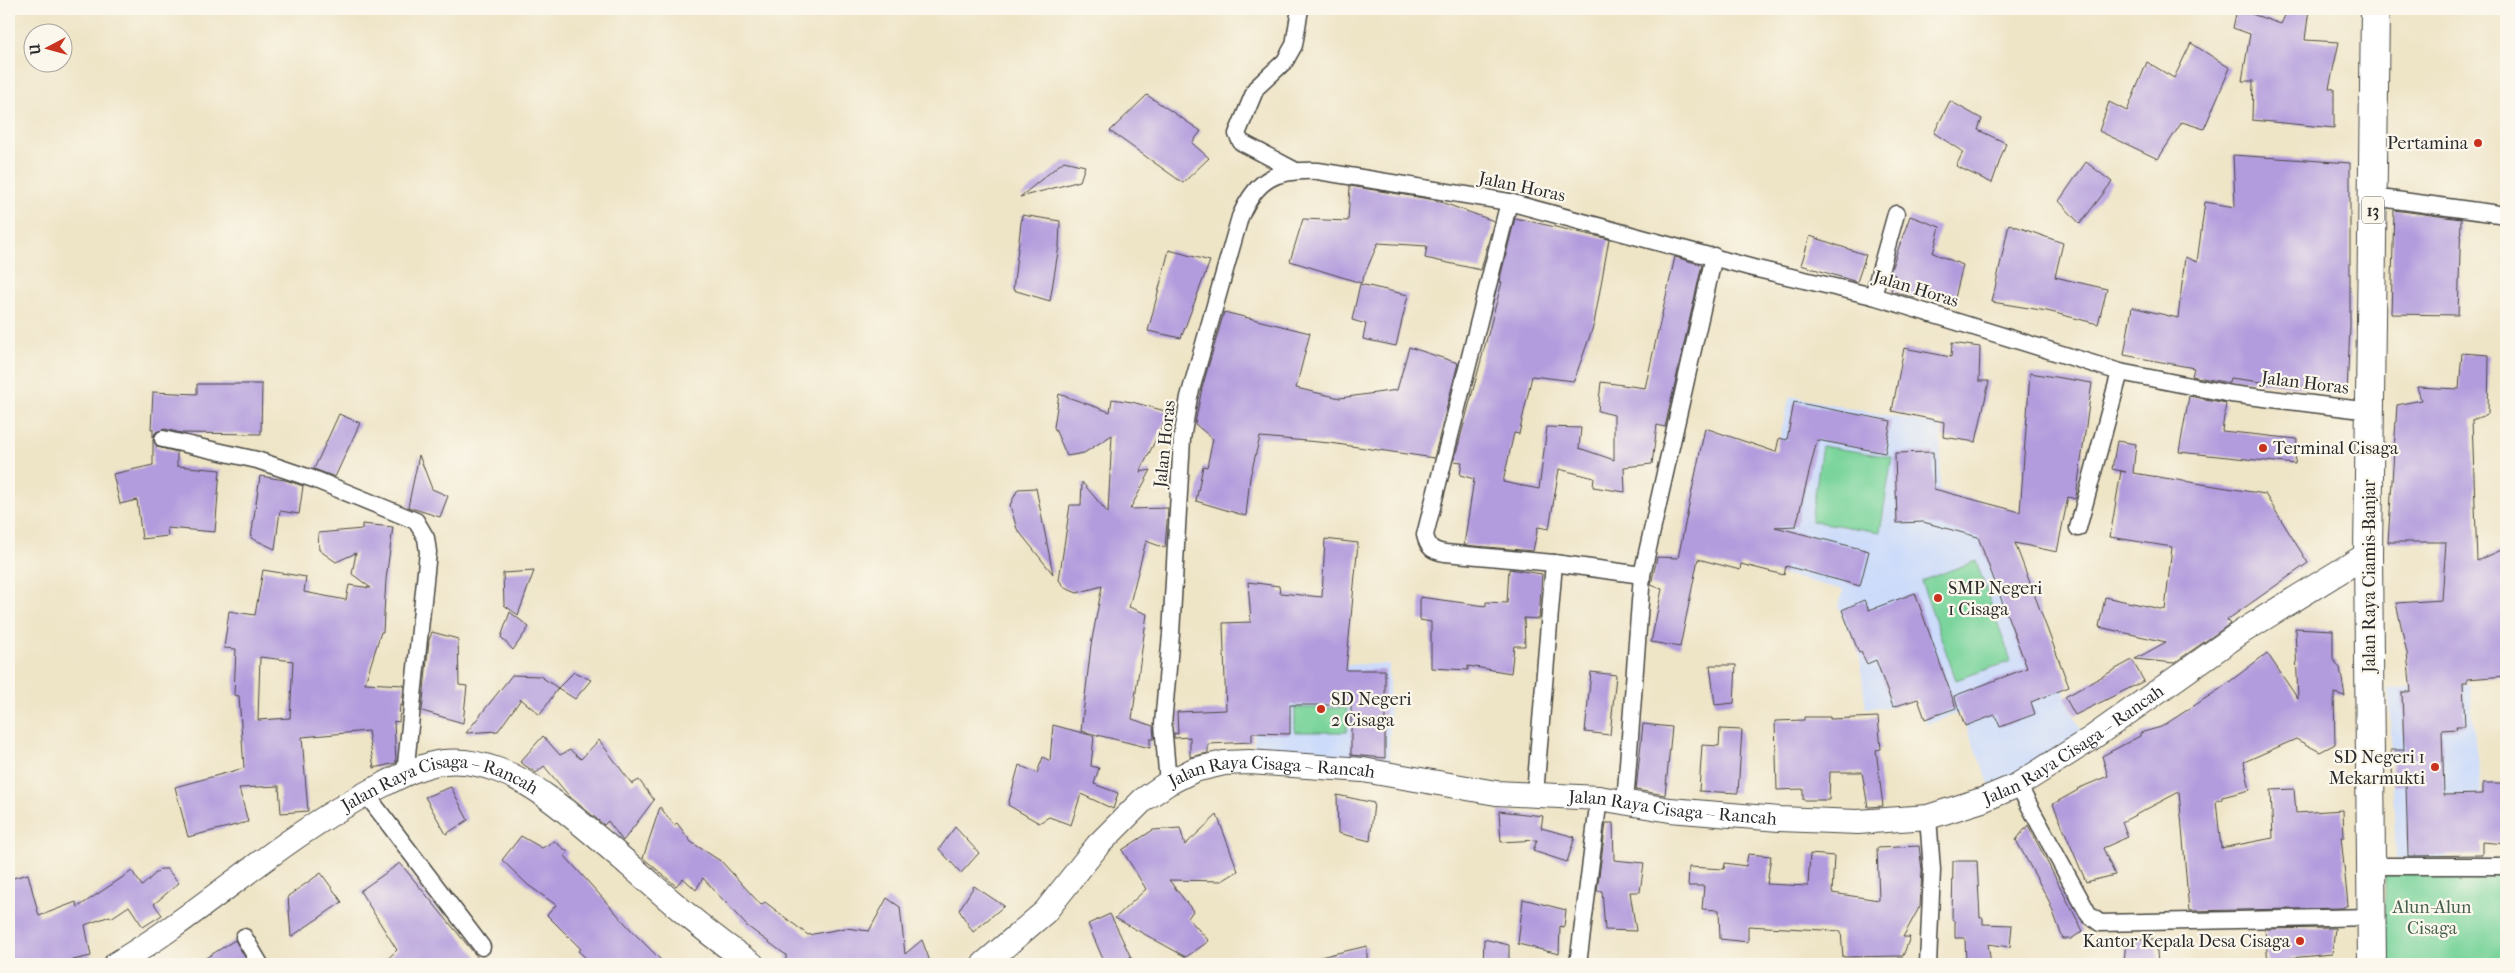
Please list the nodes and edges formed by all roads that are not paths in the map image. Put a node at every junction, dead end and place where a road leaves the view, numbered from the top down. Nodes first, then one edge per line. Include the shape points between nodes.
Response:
1 (1300, 9) edge
2 (2375, 9) edge
3 (1294, 170) junction
4 (2373, 197) junction
5 (1509, 202) junction
6 (1896, 214) dead end
7 (2506, 215) edge
8 (1714, 256) junction
9 (1873, 296) junction
10 (2120, 372) junction
11 (2370, 411) junction
12 (163, 439) dead end
13 (2078, 528) dead end
14 (2368, 554) junction
15 (1554, 563) junction
16 (1642, 575) junction
17 (404, 774) junction
18 (1168, 783) junction
19 (2018, 785) junction
20 (366, 794) junction
21 (1535, 794) junction
22 (1599, 798) junction
23 (1626, 804) junction
24 (1928, 817) junction
25 (2370, 866) junction
26 (2506, 866) edge
27 (2371, 917) junction
28 (244, 937) dead end
29 (482, 947) dead end
30 (116, 964) edge
31 (260, 964) edge
32 (752, 964) edge
33 (984, 964) edge
34 (1578, 964) edge
35 (1928, 964) edge
36 (2372, 964) edge

1 - 3 street via 1294,45 1285,62 1256,88 1237,134 1241,142
2 - 4 highway, Jalan Raya Ciamis-Banjar / 13
3 - 5 street, Jalan Horas via 1318,171
3 - 18 street, Jalan Horas via 1272,177 1247,201 1184,418 1163,724
4 - 7 street
4 - 11 highway, Jalan Raya Ciamis-Banjar / 13
5 - 8 street, Jalan Horas
5 - 15 street via 1425,535 1427,545 1434,551
6 - 9 street
8 - 9 street, Jalan Horas
8 - 16 street
9 - 10 street, Jalan Horas
10 - 11 street, Jalan Horas via 2231,394
10 - 13 street
11 - 14 highway, Jalan Raya Ciamis-Banjar / 13
12 - 17 street via 257,460 416,521 426,538 428,552
14 - 19 main road, Jalan Raya Cisaga – Rancah via 2243,631 2089,740
14 - 25 highway, Jalan Raya Ciamis-Banjar / 13
15 - 16 street
15 - 21 street
16 - 23 street
17 - 20 main road, Jalan Raya Cisaga – Rancah
17 - 32 main road, Jalan Raya Cisaga – Rancah via 443,762 471,763 522,781 561,808 715,940
18 - 21 main road, Jalan Raya Cisaga – Rancah via 1194,770 1224,763 1249,762 1363,770 1496,793
18 - 33 main road, Jalan Raya Cisaga – Rancah via 1143,800 1098,846 1045,912
19 - 24 main road, Jalan Raya Cisaga – Rancah
19 - 27 street via 2089,914 2100,923
20 - 29 street
20 - 30 main road, Jalan Raya Cisaga – Rancah via 277,849 161,937
21 - 22 main road, Jalan Raya Cisaga – Rancah
22 - 23 main road, Jalan Raya Cisaga – Rancah
22 - 34 street
23 - 24 main road, Jalan Raya Cisaga – Rancah via 1779,819 1858,822
24 - 35 street via 1932,870
25 - 26 street
25 - 27 highway, Jalan Raya Ciamis-Banjar / 13
27 - 36 highway, Jalan Raya Ciamis-Banjar / 13
28 - 31 street

